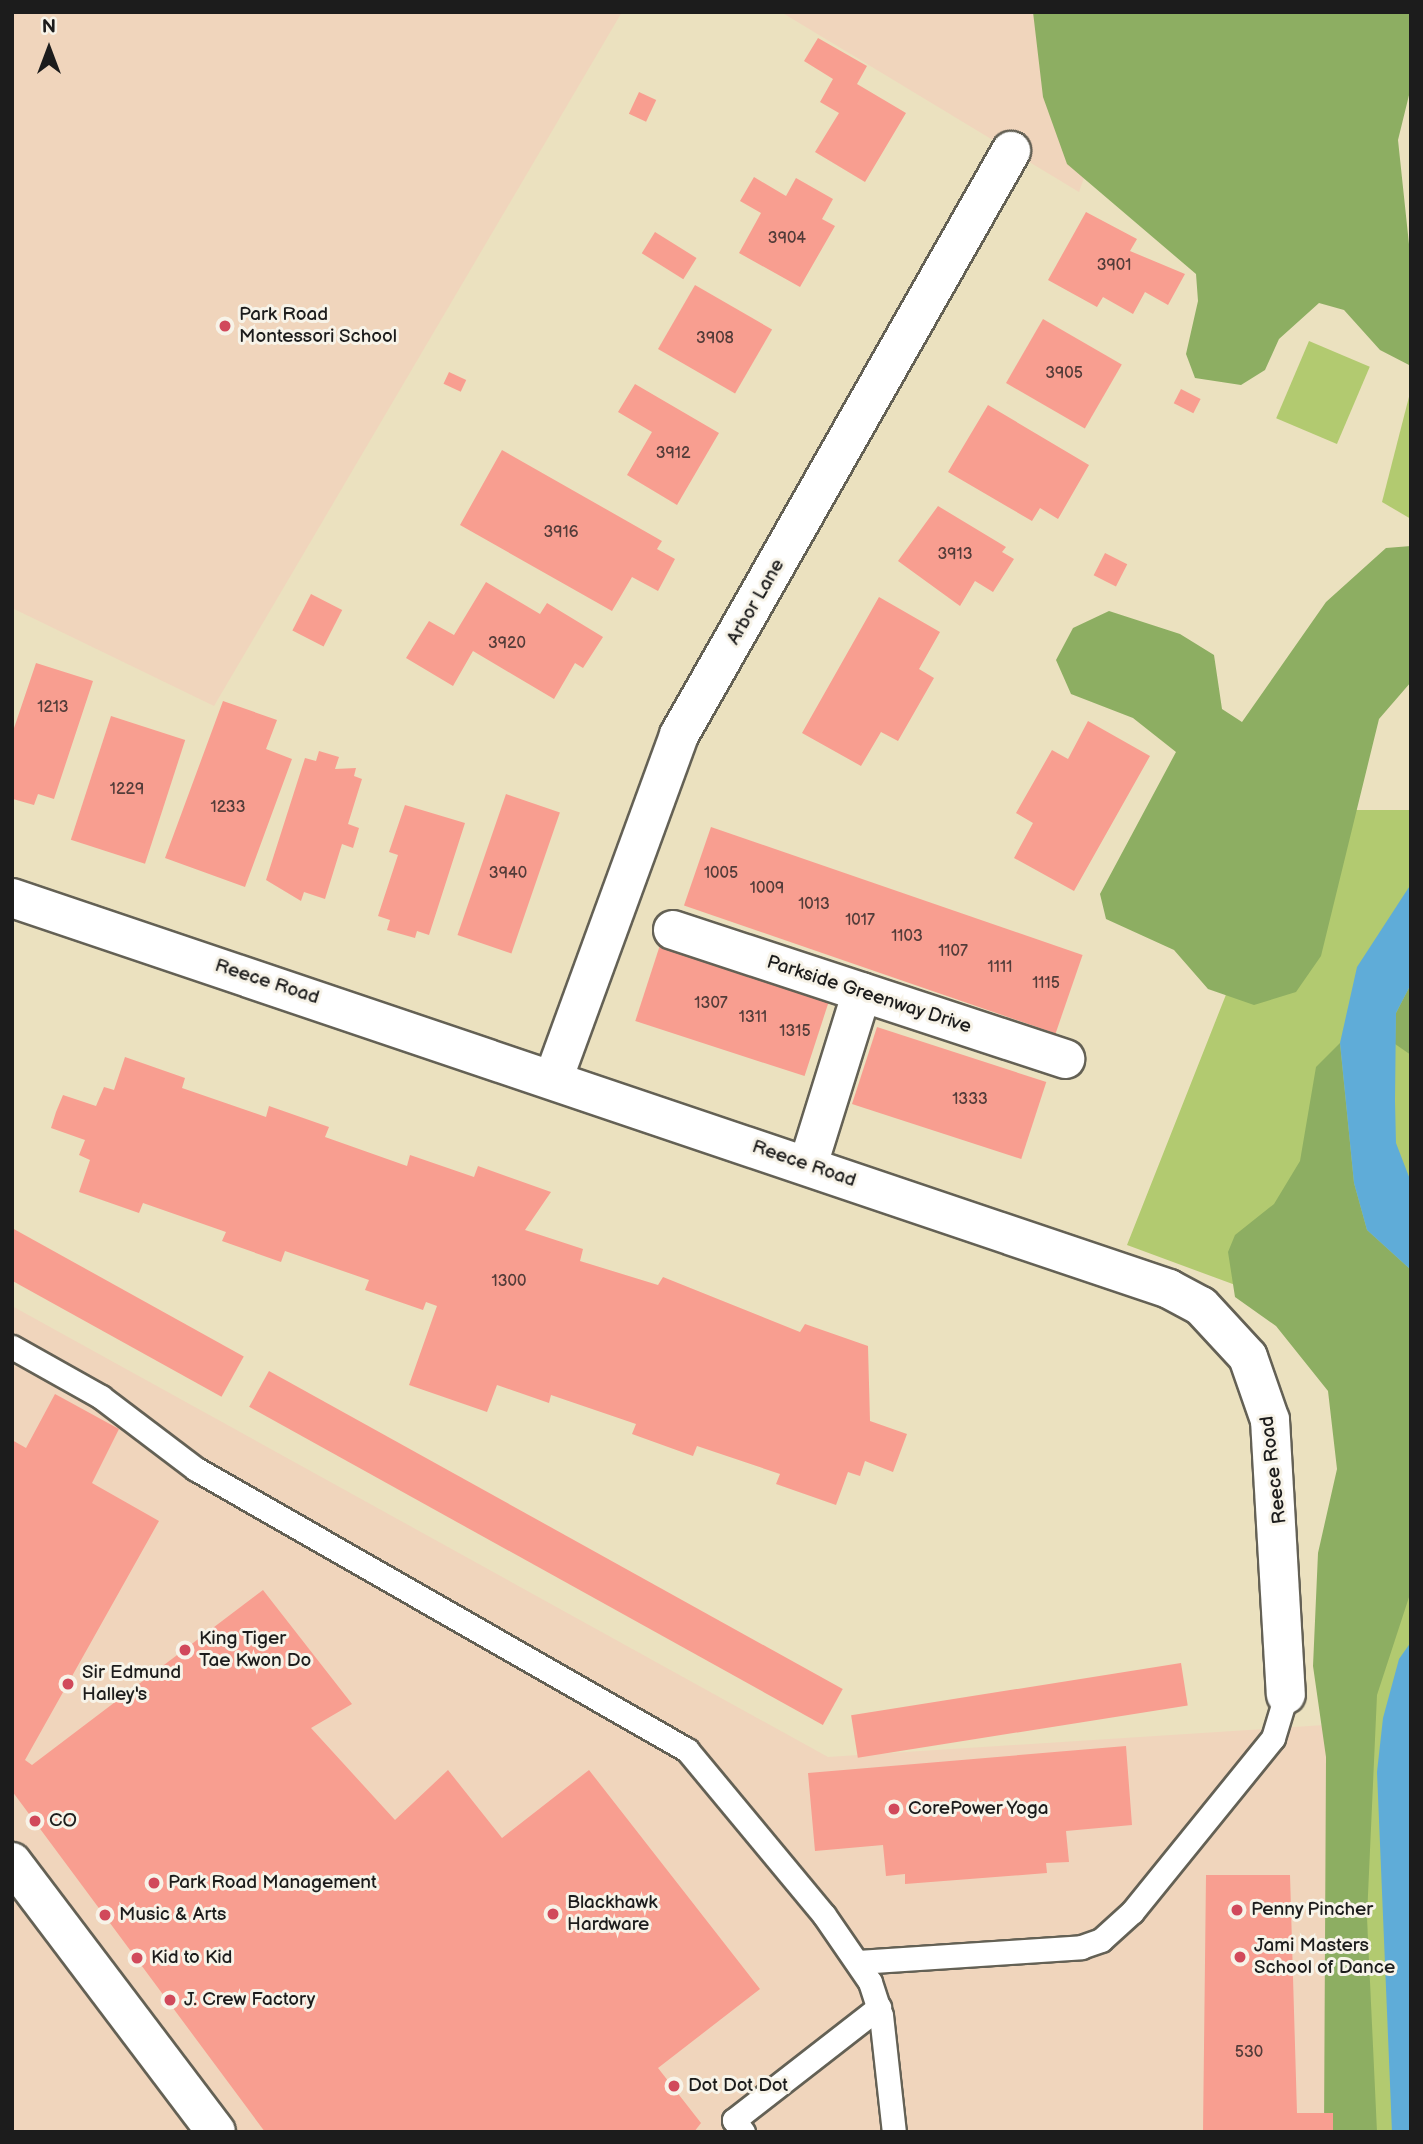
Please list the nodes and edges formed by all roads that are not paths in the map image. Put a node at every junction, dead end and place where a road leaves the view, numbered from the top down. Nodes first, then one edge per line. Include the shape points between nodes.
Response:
1 (1011, 151) dead end
2 (12, 898) edge
3 (673, 930) dead end
4 (862, 992) junction
5 (1065, 1059) dead end
6 (554, 1077) junction
7 (808, 1165) junction
8 (12, 1347) edge
9 (1286, 1695) joint
10 (12, 1862) edge
11 (858, 1962) junction
12 (878, 2007) junction
13 (216, 2132) edge
14 (743, 2132) edge
15 (894, 2132) edge

1 - 6 street, Arbor Lane via 680,735
2 - 6 street, Reece Road
3 - 4 street, Parkside Greenway Drive
4 - 5 street, Parkside Greenway Drive
4 - 7 street
6 - 7 street, Reece Road
7 - 9 street, Reece Road via 1170,1289 1229,1330 1248,1357 1270,1420
8 - 11 lane via 101,1397 204,1474 687,1750
9 - 11 lane via 1273,1738 1132,1912 1101,1940 1081,1947
10 - 13 street
11 - 12 lane
12 - 14 lane via 734,2120
12 - 15 lane

